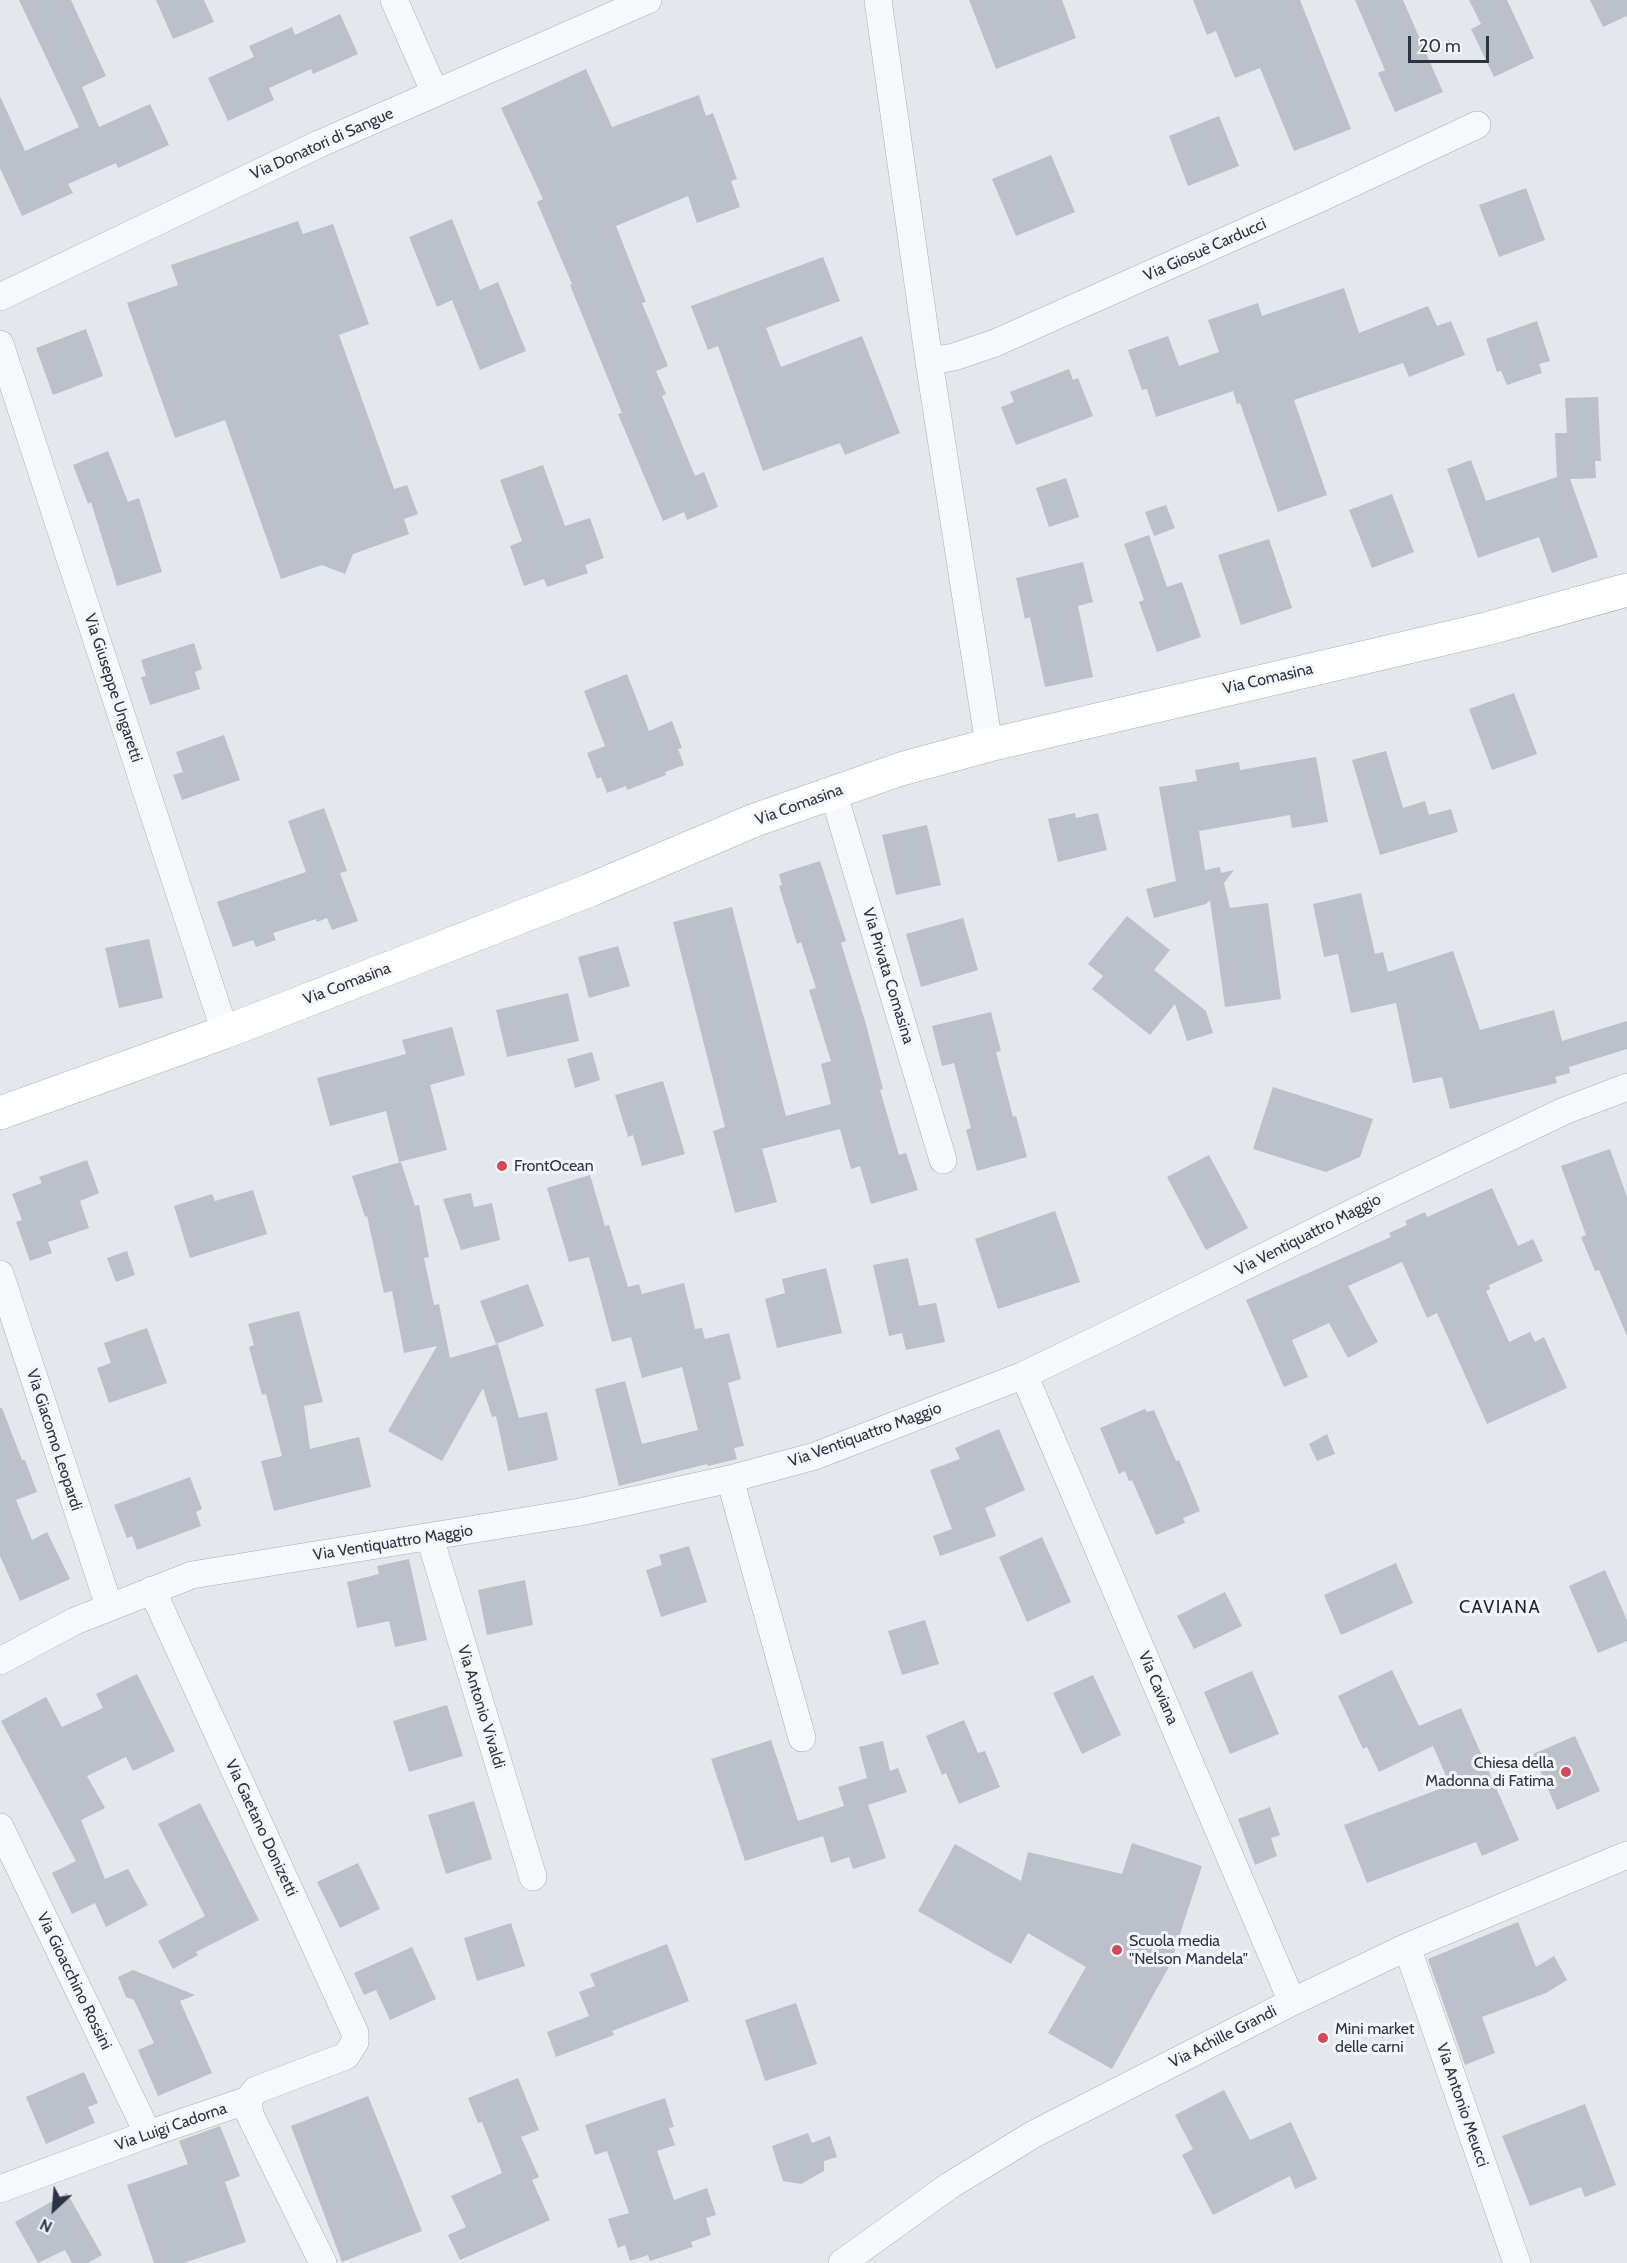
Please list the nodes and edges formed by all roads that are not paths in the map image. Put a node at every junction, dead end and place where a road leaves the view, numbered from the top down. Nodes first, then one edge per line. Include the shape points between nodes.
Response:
1 (394, 0) edge
2 (648, 0) edge
3 (878, 0) edge
4 (435, 93) junction
5 (1477, 125) dead end
6 (0, 297) edge
7 (0, 344) edge
8 (929, 361) junction
9 (1627, 590) edge
10 (989, 745) junction
11 (833, 792) junction
12 (225, 1032) junction
13 (1624, 1097) edge
14 (0, 1113) edge
15 (943, 1160) dead end
16 (0, 1275) edge
17 (1024, 1375) junction
18 (730, 1479) junction
19 (430, 1538) junction
20 (152, 1590) junction
21 (109, 1606) junction
22 (0, 1661) edge
23 (802, 1738) dead end
24 (0, 1827) edge
25 (1627, 1855) edge
26 (533, 1877) dead end
27 (1407, 1947) junction
28 (1292, 2002) junction
29 (337, 2060) joint
30 (248, 2100) junction
31 (148, 2134) junction
32 (0, 2189) edge
33 (323, 2263) edge
34 (842, 2263) edge
35 (1517, 2263) edge

1 - 4 street
2 - 4 street, Via Donatori di Sangue
3 - 8 street
4 - 6 street, Via Donatori di Sangue
5 - 8 street, Via Giosuè Carducci via 994,343
7 - 12 street, Via Giuseppe Ungaretti
8 - 10 street
9 - 10 street, Via Comasina via 1486,629
10 - 11 street, Via Comasina
11 - 12 street, Via Comasina
11 - 15 street, Via Privata Comasina
12 - 14 street, Via Comasina
13 - 17 street, Via Ventiquattro Maggio via 1553,1116
16 - 21 street, Via Giacomo Leopardi
17 - 18 street, Via Ventiquattro Maggio via 815,1456
17 - 28 street, Via Caviana
18 - 19 street, Via Ventiquattro Maggio via 580,1512
18 - 23 street
19 - 20 street, Via Ventiquattro Maggio via 192,1575
19 - 26 street, Via Antonio Vivaldi
20 - 21 street, Via Ventiquattro Maggio
20 - 29 street, Via Gaetano Donizetti via 355,2033 351,2050
21 - 22 street, Via Ventiquattro Maggio
24 - 31 street, Via Gioacchino Rossini
25 - 27 street, Via Achille Grandi
27 - 28 street, Via Achille Grandi
27 - 35 street, Via Antonio Meucci
28 - 34 street, Via Achille Grandi via 1034,2134 949,2187
29 - 30 street, Via Luigi Cadorna via 256,2090
30 - 31 street, Via Luigi Cadorna
30 - 33 street via 250,2115
31 - 32 street, Via Luigi Cadorna

